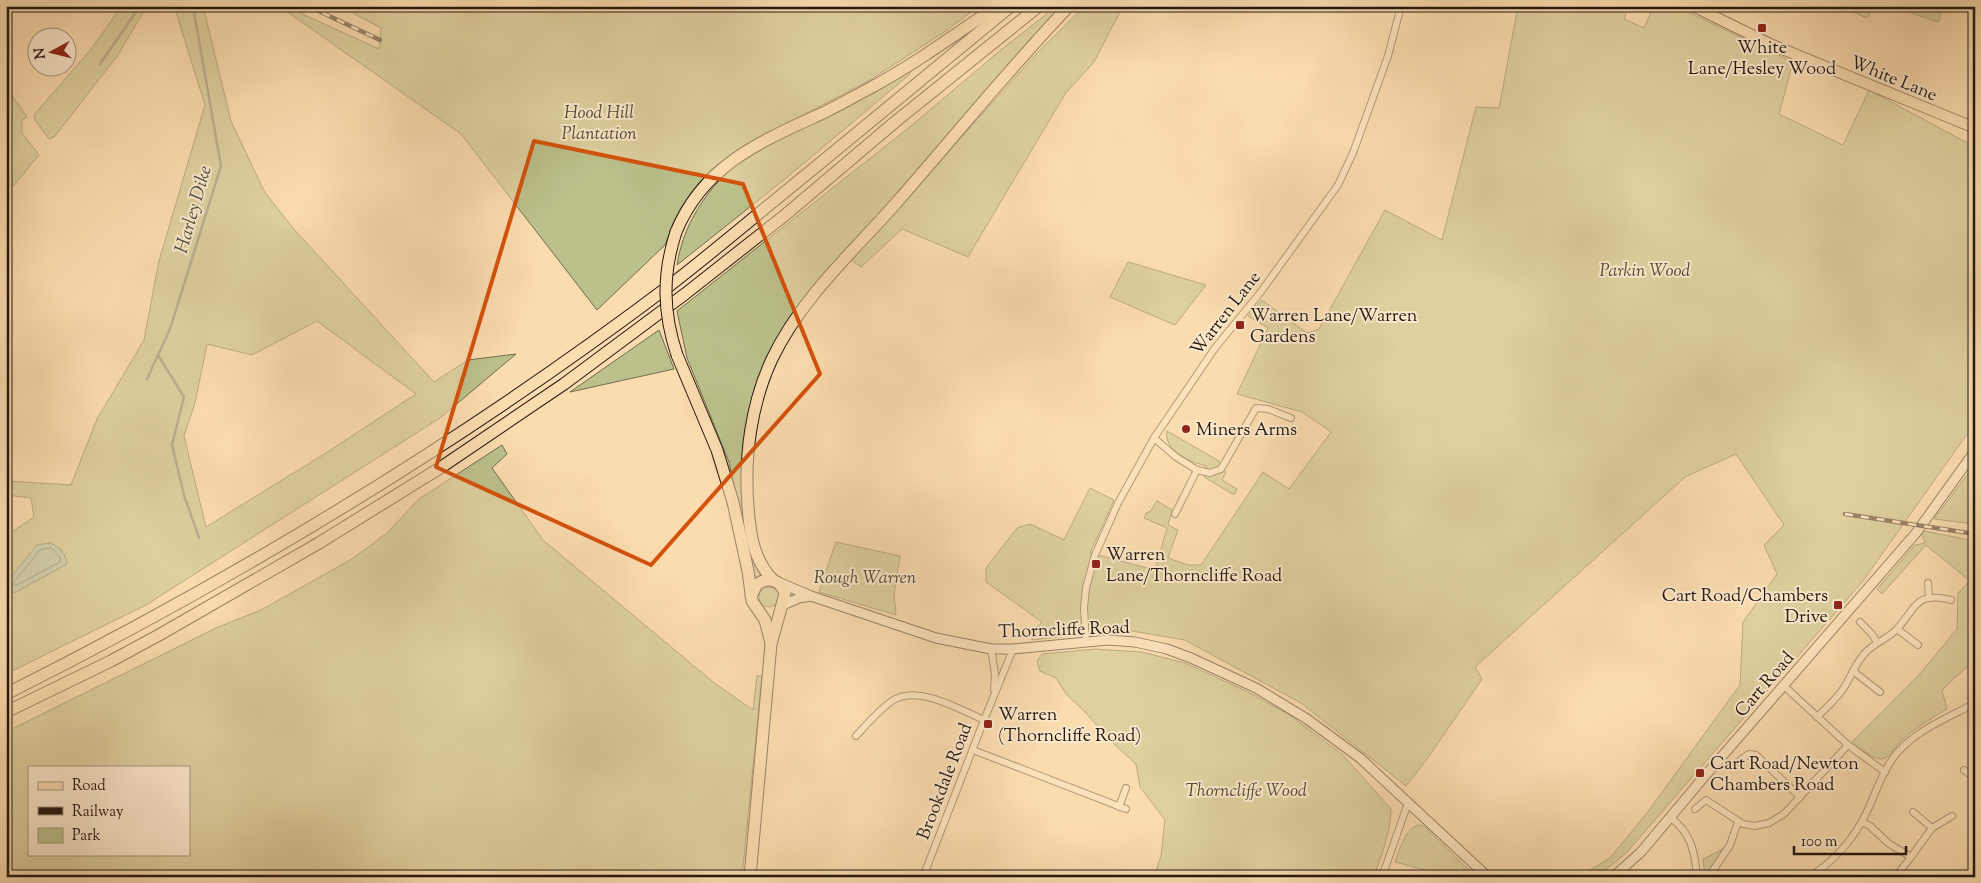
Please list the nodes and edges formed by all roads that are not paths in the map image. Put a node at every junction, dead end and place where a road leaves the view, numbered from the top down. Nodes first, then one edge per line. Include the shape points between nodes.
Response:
1 (997, 6) edge
2 (1010, 6) edge
3 (1039, 6) edge
4 (1070, 6) edge
5 (1401, 6) edge
6 (1693, 6) edge
7 (1975, 128) edge
8 (1291, 418) dead end
9 (1154, 438) junction
10 (1975, 451) edge
11 (1197, 470) junction
12 (1175, 514) dead end
13 (775, 581) junction
14 (1928, 583) dead end
15 (751, 596) junction
16 (811, 596) junction
17 (1929, 597) junction
18 (1951, 600) dead end
19 (783, 606) junction
20 (760, 611) junction
21 (1860, 622) dead end
22 (1897, 629) junction
23 (1086, 641) junction
24 (1876, 642) junction
25 (771, 644) junction
26 (1918, 645) dead end
27 (991, 648) junction
28 (1013, 649) junction
29 (1852, 671) junction
30 (1784, 686) junction
31 (1880, 692) dead end
32 (6, 694) edge
33 (994, 696) junction
34 (1975, 703) edge
35 (6, 712) edge
36 (1817, 716) junction
37 (984, 720) junction
38 (856, 736) dead end
39 (1848, 745) junction
40 (973, 750) junction
41 (1736, 763) dead end
42 (1964, 770) dead end
43 (1885, 772) junction
44 (1975, 778) edge
45 (1126, 788) dead end
46 (1800, 797) junction
47 (1408, 803) junction
48 (1695, 809) dead end
49 (1913, 812) dead end
50 (1952, 816) dead end
51 (1670, 818) junction
52 (1738, 822) junction
53 (1862, 822) junction
54 (1932, 828) junction
55 (1911, 857) junction
56 (1900, 871) dead end
57 (1712, 872) dead end
58 (750, 877) edge
59 (923, 877) edge
60 (1382, 877) edge
61 (1488, 877) edge
62 (1613, 877) edge
63 (1697, 877) edge
64 (1809, 877) edge

1 - 15 highway, bridge via 874,86 736,156 697,195 676,232 667,263 665,300 668,328 676,356 726,477
2 - 32 highway via 670,285 463,432 248,565
3 - 35 highway via 686,294 564,384 440,468 319,543 151,639
4 - 13 highway via 1031,46 818,289 780,344 758,399 747,459 753,545 762,567
5 - 9 street, Warren Lane via 1388,56 1338,185 1260,293 1215,348
6 - 7 main road, White Lane via 1770,44
8 - 11 street via 1256,408 1221,469 1210,473
9 - 11 street
9 - 23 street, Warren Lane via 1114,510 1095,555 1086,588
10 - 30 street, Cart Road via 1916,533
11 - 12 street
13 - 15 highway via 767,579 757,584
13 - 16 street, Thorncliffe Road
13 - 19 highway via 786,594
14 - 17 street
15 - 20 highway
16 - 19 street
16 - 27 street, Thorncliffe Road via 936,638
17 - 18 street
17 - 22 street via 1912,608
19 - 20 highway via 772,613
19 - 25 highway
20 - 25 highway via 768,626
21 - 24 street
22 - 24 street
22 - 26 street
23 - 28 street, Thorncliffe Road
23 - 47 street, Thorncliffe Road via 1135,642 1167,649 1256,688 1315,724 1360,758
24 - 29 street
25 - 58 highway
27 - 28 street, Thorncliffe Road
27 - 33 street, Brookdale Road
28 - 33 street, Brookdale Road
29 - 31 street
29 - 36 street via 1840,694
30 - 36 street
30 - 51 street, Cart Road
33 - 37 street, Brookdale Road
34 - 43 street via 1914,737
36 - 39 street
37 - 38 street via 941,702 911,694 893,701
37 - 40 street, Brookdale Road
39 - 43 street
39 - 46 street
40 - 45 street via 1122,808
40 - 59 street, Brookdale Road
41 - 46 street via 1746,756 1756,755
42 - 44 street
43 - 53 street
46 - 52 street via 1784,814 1769,823 1755,826
47 - 60 street
47 - 61 street, Thorncliffe Road
48 - 52 street via 1703,801 1708,801
49 - 54 street
50 - 54 street
51 - 62 street, Cart Road via 1641,852
51 - 63 street via 1690,838
52 - 57 street via 1730,845
53 - 55 street
53 - 64 street via 1836,855
54 - 55 street
55 - 56 street

